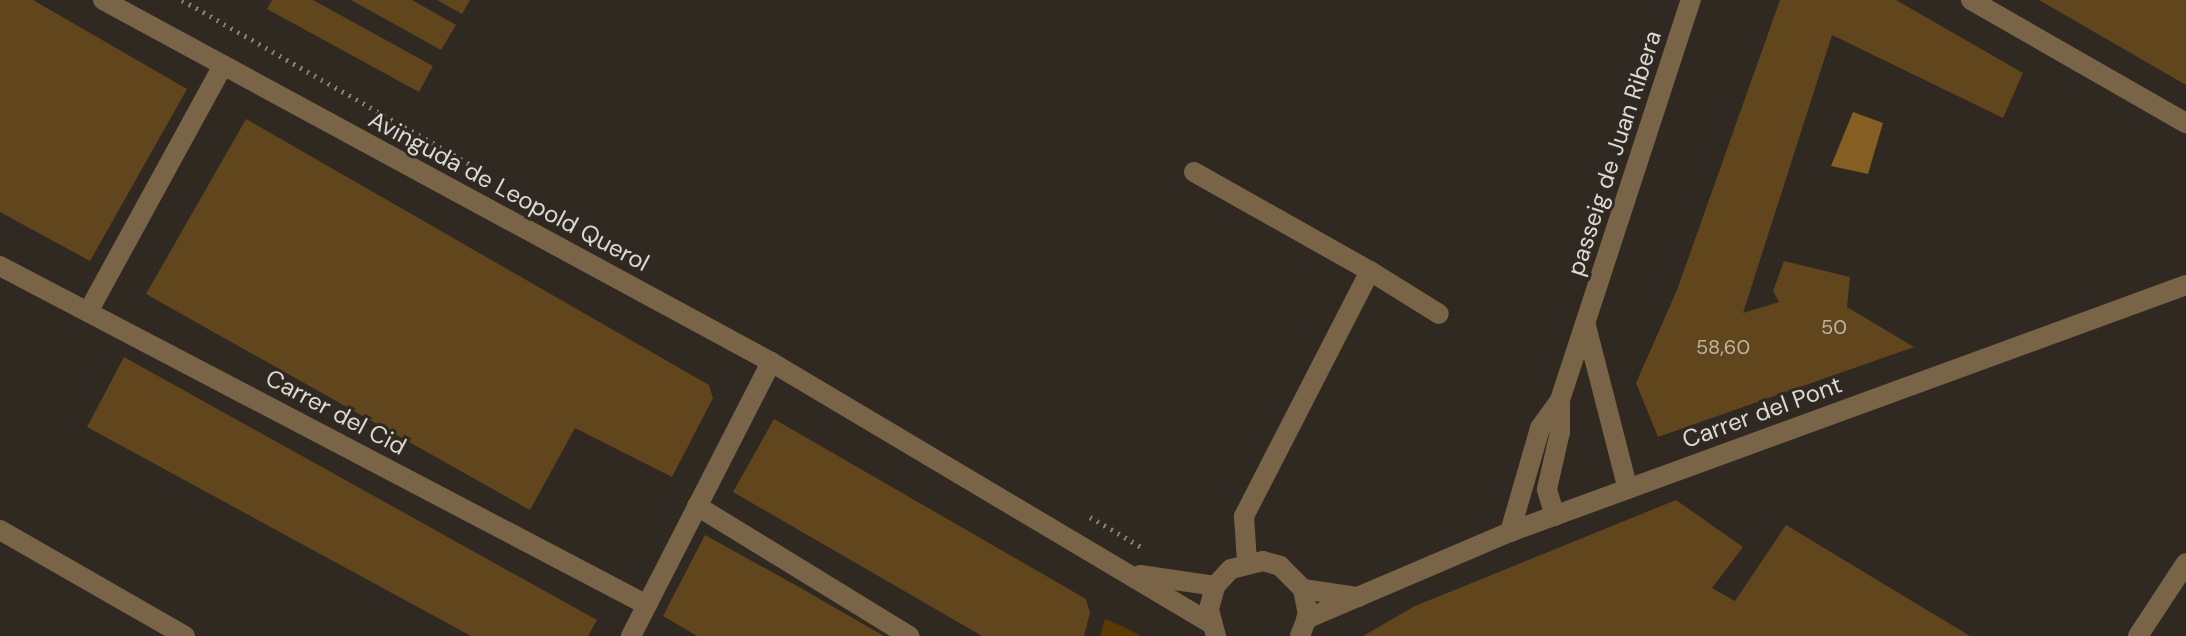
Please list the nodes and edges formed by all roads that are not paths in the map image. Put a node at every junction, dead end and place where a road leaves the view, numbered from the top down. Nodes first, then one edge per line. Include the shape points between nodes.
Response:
1 (103, 0) edge
2 (1691, 0) edge
3 (1971, 0) edge
4 (223, 65) junction
5 (2186, 123) edge
6 (1194, 172) dead end
7 (0, 266) edge
8 (1370, 271) junction
9 (2186, 285) edge
10 (88, 312) junction
11 (1439, 314) dead end
12 (1586, 322) junction
13 (771, 362) junction
14 (1560, 400) junction
15 (1628, 489) junction
16 (697, 506) junction
17 (1555, 516) junction
18 (0, 530) edge
19 (1510, 532) junction
20 (1247, 562) junction
21 (2186, 563) edge
22 (1128, 573) junction
23 (1215, 586) junction
24 (1303, 589) junction
25 (1359, 597) junction
26 (647, 605) junction
27 (1306, 629) edge
28 (1211, 631) edge
29 (185, 636) edge
30 (631, 636) edge
31 (909, 636) edge
32 (2138, 636) edge

1 - 4 street, Avinguda de Leopold Querol
2 - 12 street, passeig de Juan Ribera
3 - 5 street
4 - 10 street
4 - 13 street, Avinguda de Leopold Querol
6 - 8 street
7 - 10 street, Carrer del Cid
8 - 11 street
8 - 20 street via 1244,516
9 - 15 street, Carrer del Pont
10 - 26 street, Carrer del Cid
12 - 14 street, passeig de Juan Ribera
12 - 15 street, passeig de Juan Ribera via 1596,379
13 - 16 street
13 - 22 street, Avinguda de Leopold Querol
14 - 17 street, passeig de Juan Ribera via 1560,432 1547,489
14 - 19 street, passeig de Juan Ribera via 1540,428
15 - 17 street, Carrer del Pont
16 - 26 street
16 - 31 street
17 - 19 street, Carrer del Pont
18 - 29 street
19 - 25 street, Carrer del Pont
20 - 23 street
20 - 24 street via 1280,566
21 - 32 street
22 - 23 street, Avinguda de Leopold Querol
22 - 28 street, Avinguda de Leopold Querol
23 - 28 street
24 - 25 street
24 - 27 street
25 - 27 street, Carrer del Pont
26 - 30 street

